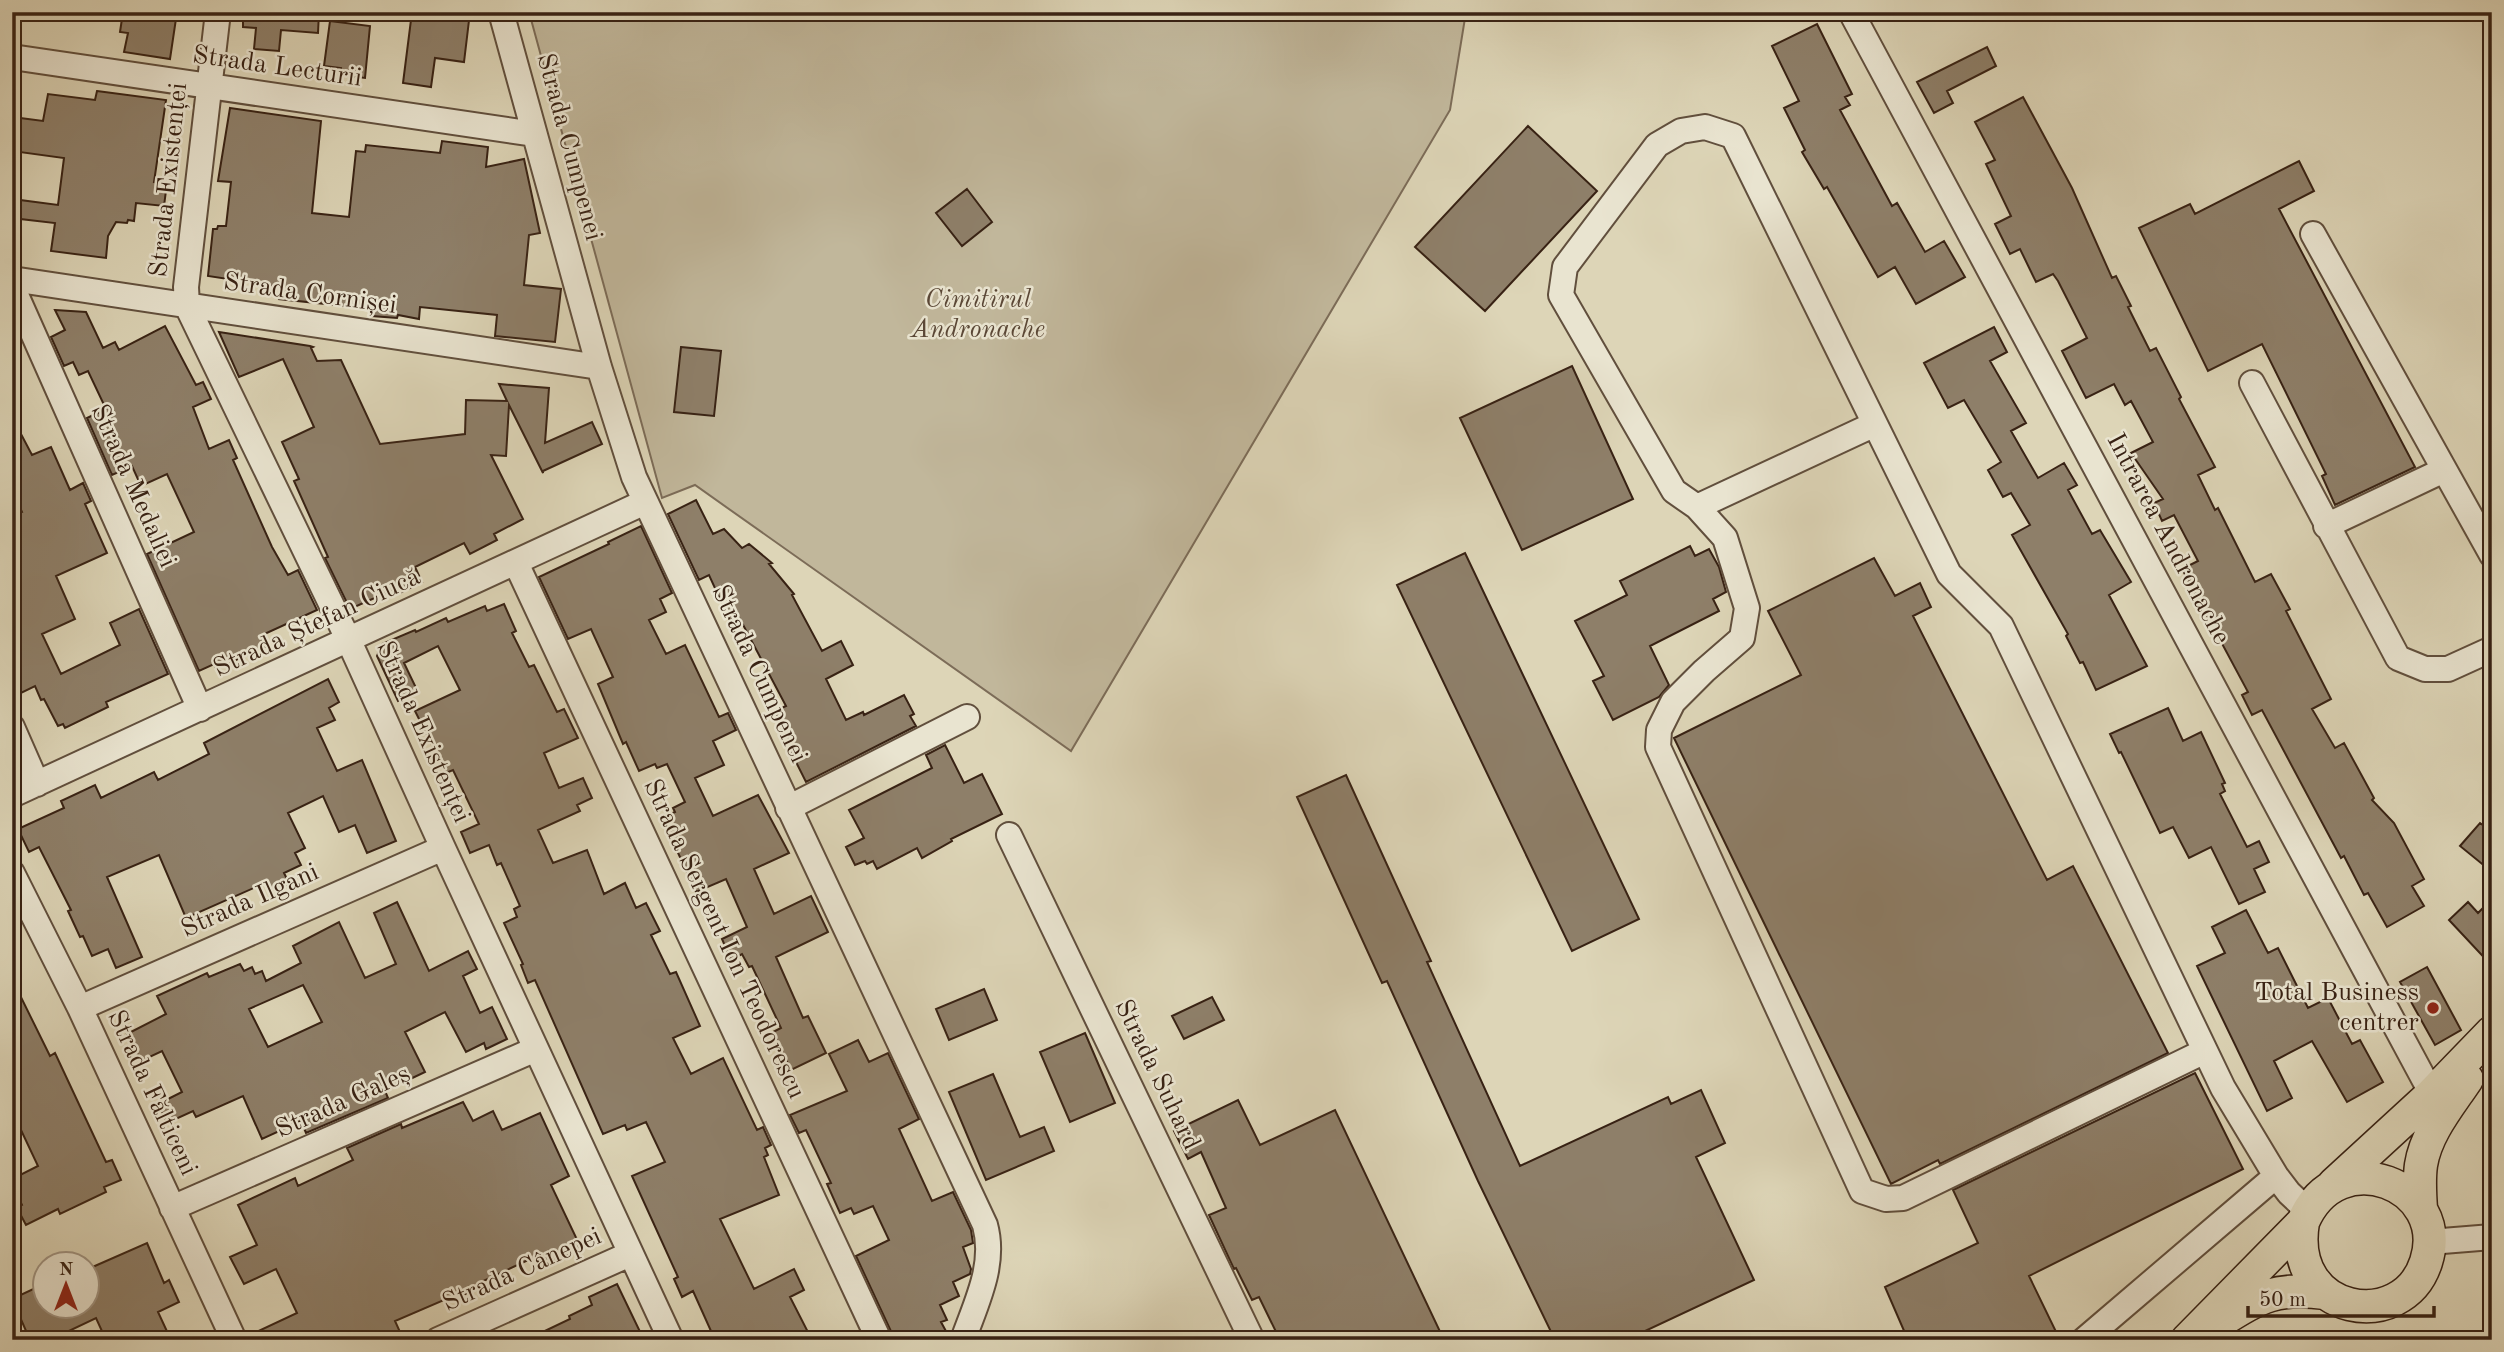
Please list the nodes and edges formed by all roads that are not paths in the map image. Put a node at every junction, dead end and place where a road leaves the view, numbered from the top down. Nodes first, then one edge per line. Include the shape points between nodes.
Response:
1 (218, 12) edge
2 (501, 12) edge
3 (1852, 12) edge
4 (12, 57) edge
5 (209, 87) junction
6 (534, 134) junction
7 (2313, 234) dead end
8 (12, 279) edge
9 (12, 286) edge
10 (187, 306) junction
11 (599, 367) junction
12 (2252, 383) dead end
13 (1875, 424) junction
14 (2444, 470) junction
15 (645, 502) junction
16 (1697, 507) junction
17 (2326, 526) junction
18 (2492, 555) edge
19 (516, 563) junction
20 (349, 641) junction
21 (2492, 649) edge
22 (200, 709) junction
23 (967, 717) dead end
24 (12, 727) edge
25 (37, 784) junction
26 (12, 795) edge
27 (788, 808) junction
28 (1009, 835) dead end
29 (443, 848) junction
30 (12, 873) edge
31 (80, 1008) junction
32 (2492, 1032) edge
33 (2492, 1042) edge
34 (537, 1049) junction
35 (2205, 1051) junction
36 (2432, 1094) junction
37 (2276, 1176) junction
38 (2334, 1185) junction
39 (172, 1209) junction
40 (2421, 1209) junction
41 (2305, 1216) junction
42 (2492, 1237) edge
43 (2430, 1242) junction
44 (630, 1254) junction
45 (2325, 1293) junction
46 (233, 1340) edge
47 (438, 1340) edge
48 (671, 1340) edge
49 (879, 1340) edge
50 (963, 1340) edge
51 (1252, 1340) edge
52 (2084, 1340) edge
53 (2188, 1340) edge

1 - 5 street, Strada Existenței
2 - 6 street, Strada Cumpenei
3 - 36 street, Intrarea Andronache
4 - 5 street, Strada Lecturii
5 - 6 street, Strada Lecturii
5 - 10 street, Strada Existenței
6 - 11 street, Strada Cumpenei
7 - 14 street
8 - 10 street, Strada Cornișei
9 - 22 street, Strada Medaliei
10 - 11 street, Strada Cornișei
10 - 20 street, Strada Existenței
11 - 15 street, Strada Cumpenei
12 - 17 street
13 - 16 street
13 - 16 street via 1733,136 1705,127 1681,131 1657,145 1565,267 1561,295 1674,491
13 - 35 street via 1949,574 2001,626
14 - 17 street
14 - 18 street
15 - 19 street, Strada Ștefan Ciucă
15 - 27 street, Strada Cumpenei
16 - 35 street via 1725,538 1747,608 1741,638 1674,702 1659,730 1658,747 1862,1191 1886,1199 1903,1198
17 - 21 street via 2398,658 2425,669 2448,669
19 - 20 street, Strada Ștefan Ciucă
19 - 49 street, Strada Sergent Ion Teodorescu
20 - 22 street, Strada Ștefan Ciucă
20 - 29 street, Strada Existenței
22 - 25 street, Strada Ștefan Ciucă
23 - 27 street
24 - 25 street
25 - 26 street, Strada Ștefan Ciucă
27 - 50 street, Strada Cumpenei via 985,1225 987,1270
28 - 51 street, Strada Suhard
29 - 31 street, Strada Ilgani
29 - 34 street, Strada Existenței
30 - 31 street, Strada Fălticeni
31 - 39 street, Strada Fălticeni
32 - 36 main road
33 - 40 main road via 2428,1140 2420,1167
34 - 39 street, Strada Galeș
34 - 44 street, Strada Existenței
35 - 37 street
36 - 38 main road
37 - 41 street
37 - 52 street
38 - 40 main road via 2353,1178 2392,1183
38 - 41 main road
39 - 46 street, Strada Fălticeni
40 - 43 main road
41 - 45 main road via 2300,1241 2303,1261
41 - 53 main road
42 - 43 street
43 - 45 main road via 2417,1280 2384,1304 2343,1303
44 - 47 street, Strada Cânepei
44 - 48 street, Strada Existenței
45 - 53 main road via 2303,1290 2263,1296

